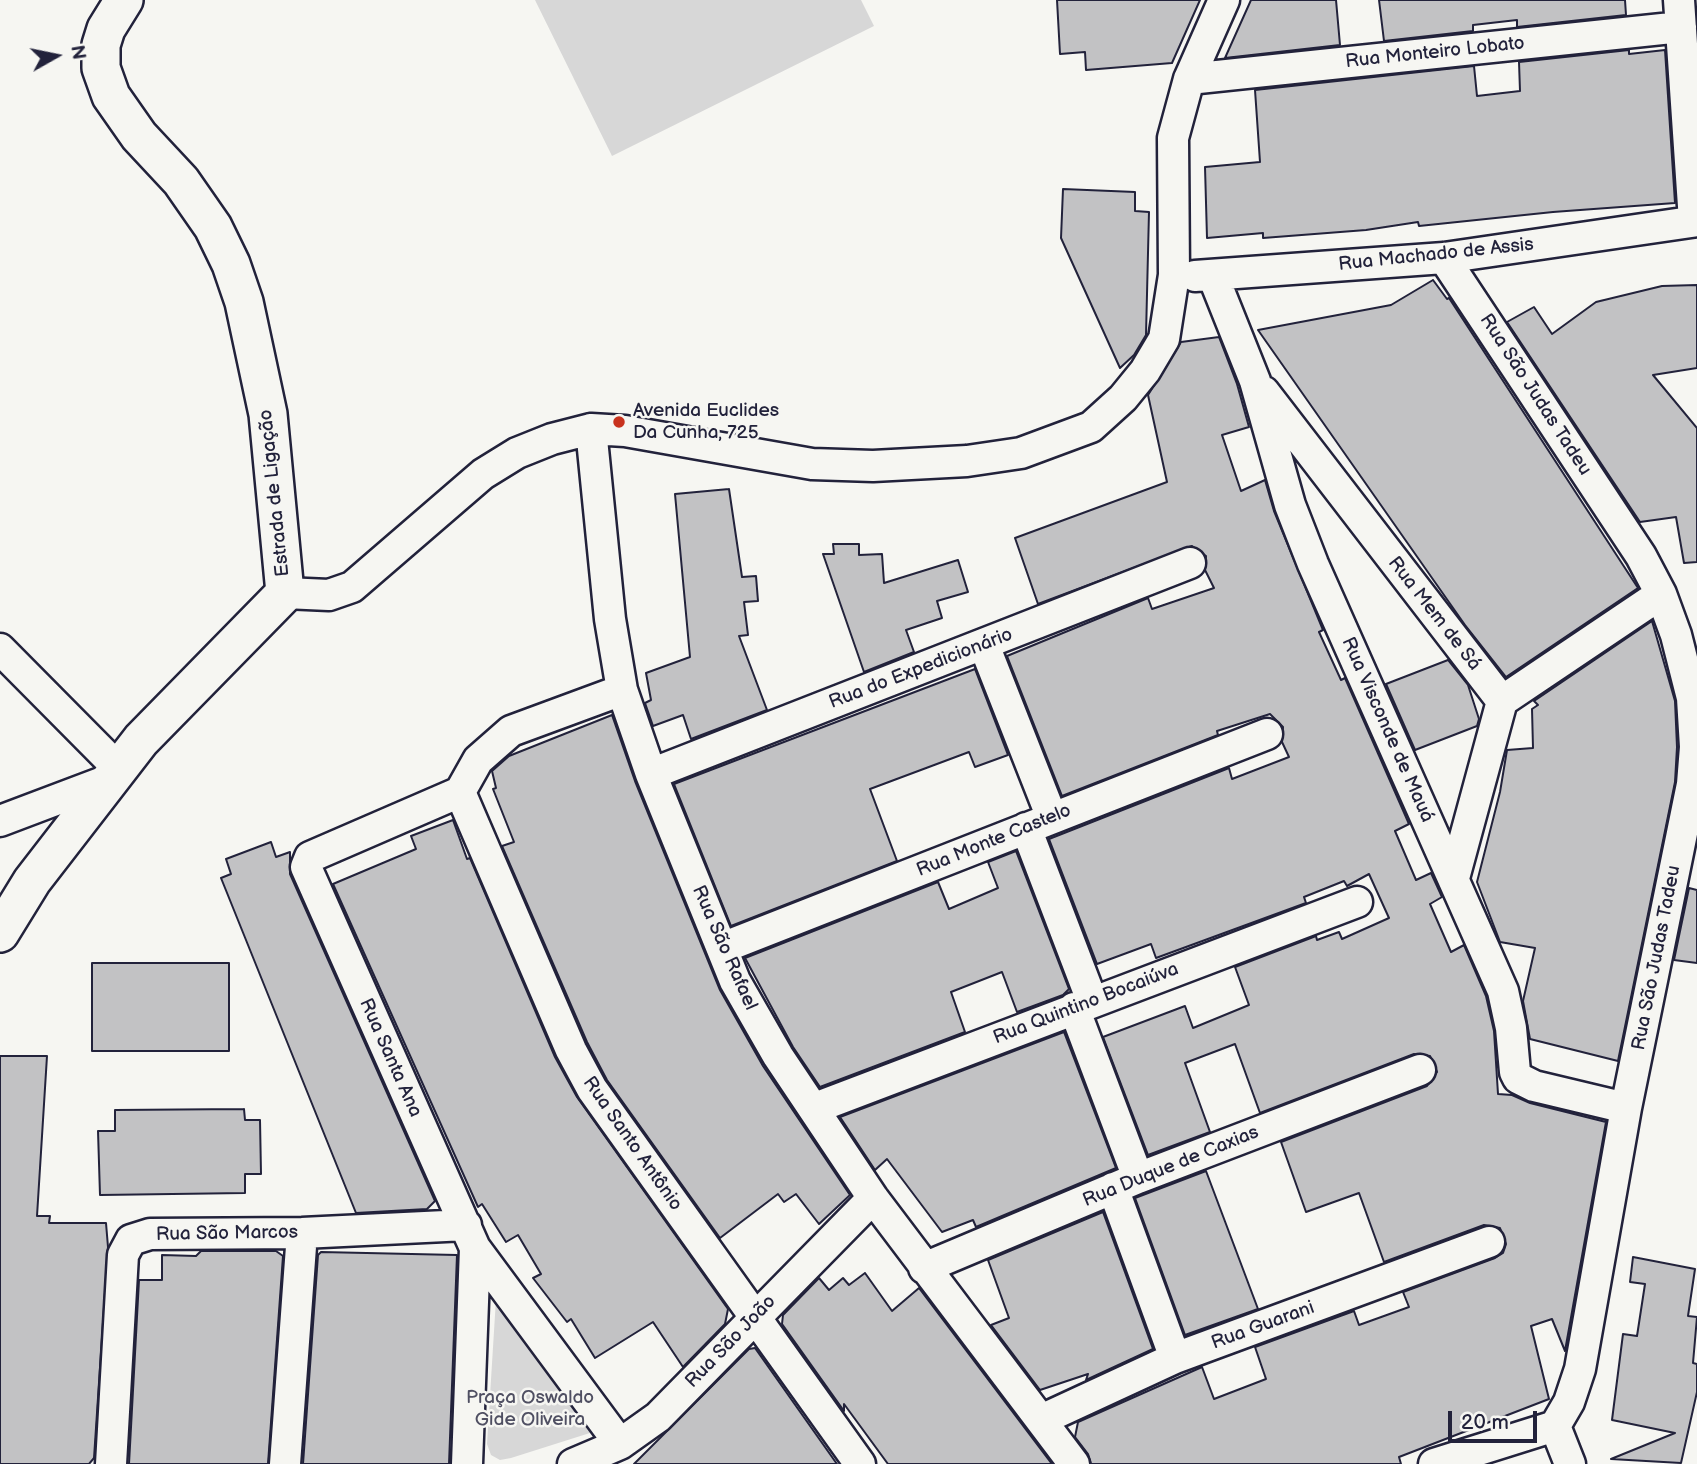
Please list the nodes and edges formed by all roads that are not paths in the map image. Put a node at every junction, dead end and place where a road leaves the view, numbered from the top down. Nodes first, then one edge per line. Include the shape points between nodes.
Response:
1 (124, 0) edge
2 (1224, 0) edge
3 (1680, 14) edge
4 (1189, 79) junction
5 (1695, 221) edge
6 (1444, 258) junction
7 (1174, 275) junction
8 (1213, 276) junction
9 (1255, 381) junction
10 (591, 429) junction
11 (1190, 563) dead end
12 (285, 593) junction
13 (1661, 594) junction
14 (984, 645) junction
15 (0, 649) edge
16 (622, 690) junction
17 (1502, 701) junction
18 (1267, 734) dead end
19 (115, 774) junction
20 (651, 774) junction
21 (460, 792) junction
22 (0, 821) edge
23 (1039, 823) junction
24 (1454, 878) junction
25 (1357, 902) dead end
26 (0, 933) edge
27 (722, 948) junction
28 (1083, 1004) junction
29 (1420, 1070) dead end
30 (815, 1108) junction
31 (1626, 1108) junction
32 (1126, 1183) junction
33 (873, 1198) junction
34 (302, 1233) junction
35 (471, 1237) junction
36 (1489, 1242) dead end
37 (924, 1268) junction
38 (754, 1317) junction
39 (1175, 1358) junction
40 (1041, 1419) junction
41 (1555, 1426) junction
42 (620, 1444) junction
43 (111, 1464) edge
44 (285, 1464) edge
45 (467, 1464) edge
46 (573, 1464) edge
47 (860, 1464) edge
48 (1074, 1464) edge
49 (1434, 1464) edge
50 (1570, 1464) edge

1 - 12 main road, Estrada de Ligação via 100,45 101,68 111,96 194,200 231,264 244,302 268,414
2 - 4 street
3 - 4 street, Rua Monteiro Lobato
3 - 5 street
4 - 7 street via 1173,138
5 - 6 street, Rua Machado de Assis
6 - 8 street, Rua Machado de Assis
6 - 13 street, Rua São Judas Tadeu via 1614,514
7 - 8 street, Rua Machado de Assis
7 - 10 street via 1164,339 1123,398 1091,427 1021,453 873,466 812,464 625,430
8 - 9 street, Rua Visconde de Mauá
9 - 17 street, Rua Mem de Sá
9 - 24 street, Rua Visconde de Mauá via 1290,505 1313,565
10 - 12 street via 517,453 483,474 352,587 329,595
10 - 16 street, Rua São Rafael via 610,619
11 - 14 street, Rua do Expedicionário
12 - 19 main road, Estrada de Ligação via 141,740
13 - 17 street
13 - 31 street, Rua São Judas Tadeu via 1692,698 1694,765
14 - 20 street, Rua do Expedicionário
14 - 23 street
15 - 19 street
16 - 20 street, Rua São Rafael
16 - 21 street via 511,732 478,760
17 - 24 street
18 - 23 street, Rua Monte Castelo
19 - 22 street
19 - 26 main road, Estrada de Ligação via 32,881
20 - 27 street, Rua São Rafael
21 - 35 street, Rua Santa Ana via 310,857 306,867
21 - 38 street, Rua Santo Antônio via 580,1068
23 - 27 street, Rua Monte Castelo
23 - 28 street
24 - 31 street, Rua Visconde de Mauá via 1503,991 1512,1065 1518,1077 1534,1086
25 - 28 street, Rua Quintino Bocaiúva
27 - 30 street, Rua São Rafael via 749,1008
28 - 30 street, Rua Quintino Bocaiúva
28 - 32 street
29 - 32 street, Rua Duque de Caxias
30 - 33 street, Rua São Rafael
31 - 41 street, Rua São Judas Tadeu via 1580,1369
32 - 37 street, Rua Duque de Caxias
32 - 39 street
33 - 37 street, Rua São Rafael
33 - 38 street, Rua São João
34 - 35 street, Rua São Marcos
34 - 43 street, Rua São Marcos via 150,1234 127,1245
34 - 44 street
35 - 42 street, Rua Santa Ana
35 - 45 street, Rua Santa Ana
36 - 39 street, Rua Guarani
37 - 40 street, Rua São Rafael
38 - 42 street, Rua São João via 658,1417
38 - 47 street, Rua Santo Antônio
39 - 40 street, Rua Guarani
40 - 48 street, Rua São Rafael
41 - 49 street
41 - 50 street
42 - 46 street, Rua São João

